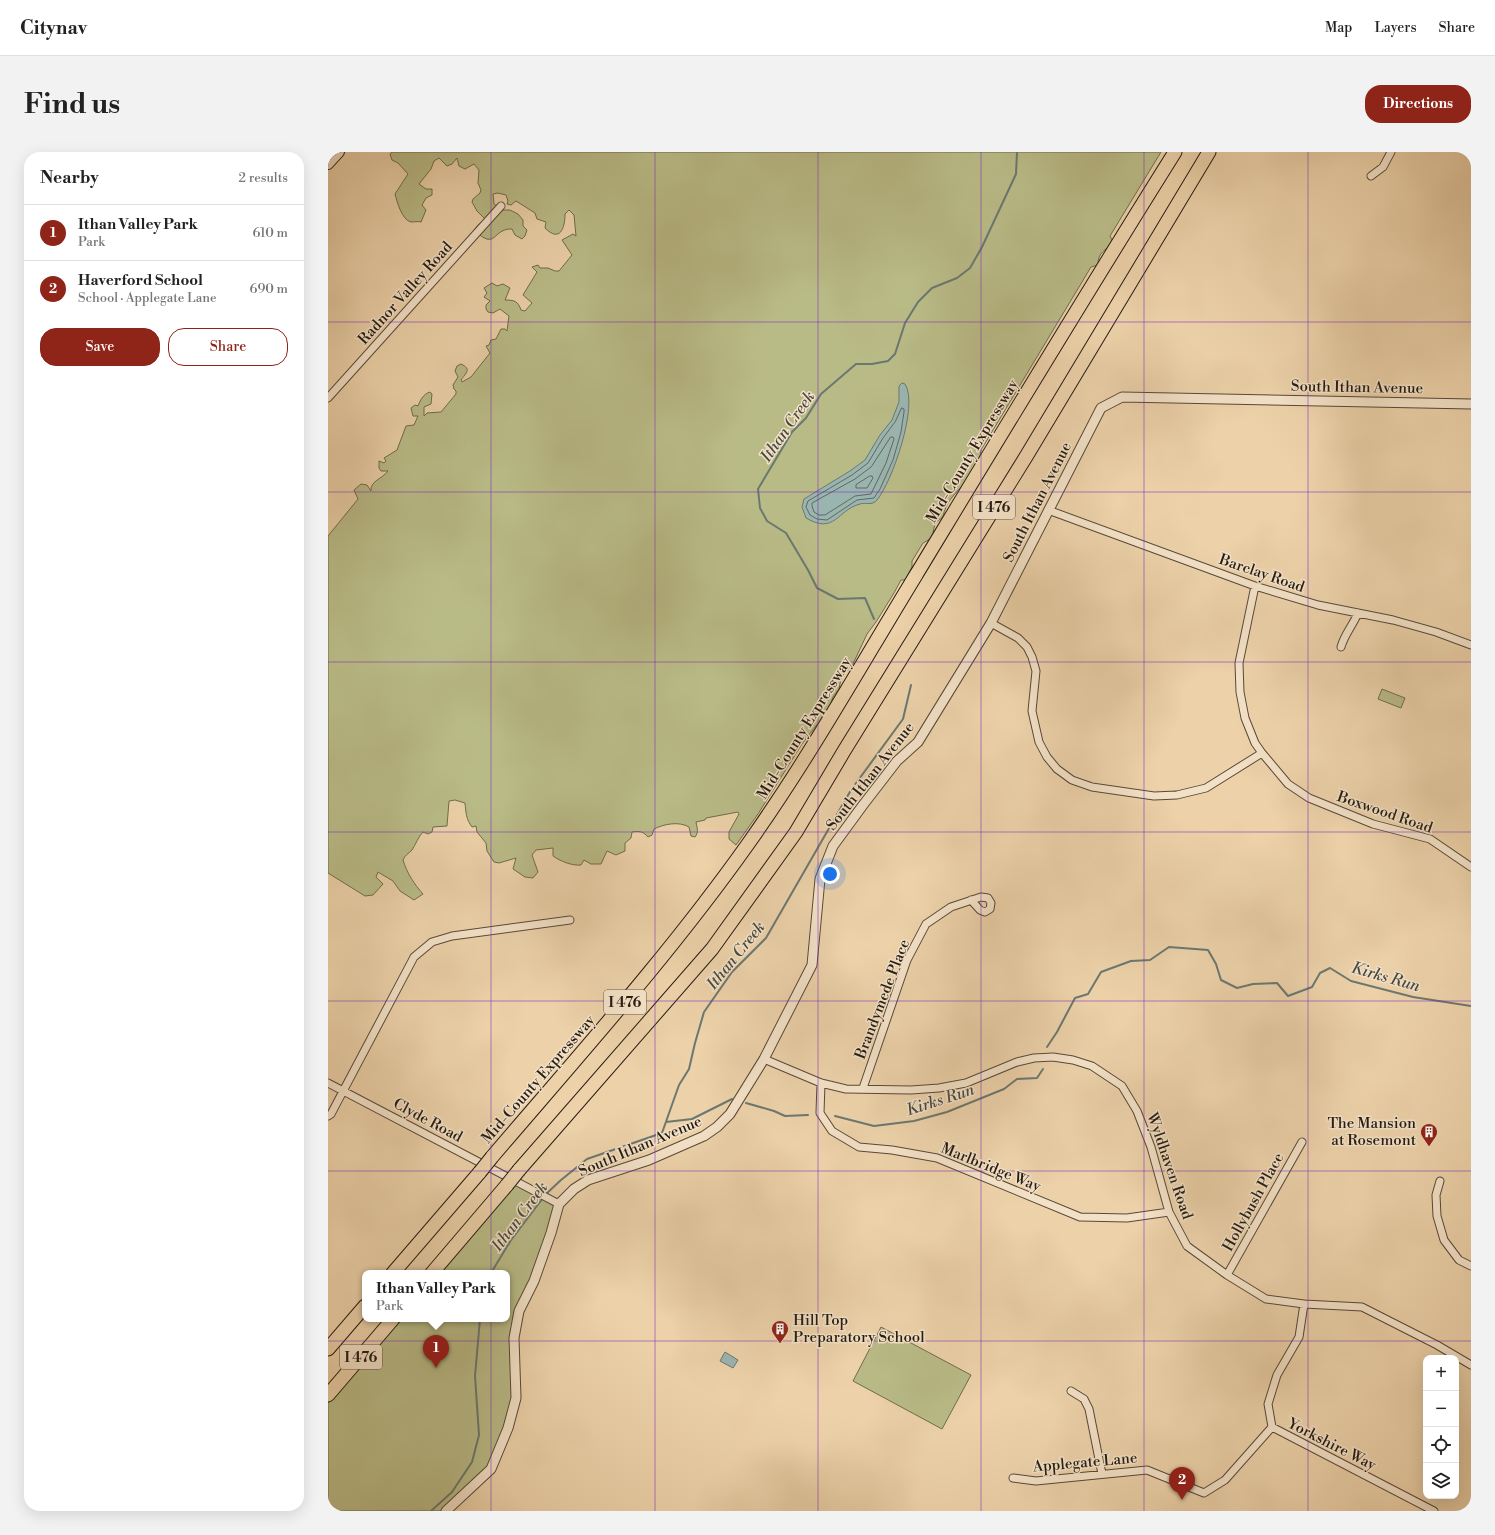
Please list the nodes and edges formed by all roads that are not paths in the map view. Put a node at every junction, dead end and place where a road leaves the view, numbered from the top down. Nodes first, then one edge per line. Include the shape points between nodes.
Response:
1 (339, 152) edge
2 (1175, 152) edge
3 (1209, 152) edge
4 (1391, 152) edge
5 (328, 164) edge
6 (1371, 176) dead end
7 (501, 206) dead end
8 (328, 396) edge
9 (1471, 404) edge
10 (1048, 510) junction
11 (1255, 586) junction
12 (1358, 613) junction
13 (991, 623) junction
14 (1471, 645) edge
15 (1341, 647) dead end
16 (1262, 753) junction
17 (1471, 867) edge
18 (971, 900) dead end
19 (570, 920) dead end
20 (764, 1059) junction
21 (328, 1083) edge
22 (821, 1083) junction
23 (863, 1088) junction
24 (343, 1090) junction
25 (328, 1116) edge
26 (1302, 1142) dead end
27 (1440, 1181) dead end
28 (559, 1204) junction
29 (1169, 1212) junction
30 (1471, 1266) edge
31 (396, 1270) edge
32 (435, 1270) edge
33 (1227, 1275) junction
34 (1304, 1304) junction
35 (362, 1309) edge
36 (390, 1322) edge
37 (328, 1349) edge
38 (1471, 1366) edge
39 (1071, 1392) dead end
40 (328, 1396) edge
41 (1272, 1428) junction
42 (1102, 1474) junction
43 (1013, 1478) dead end
44 (446, 1511) edge
45 (1434, 1511) edge

1 - 5 main road
2 - 31 highway, Mid-County Expressway / I 476, bridge via 1091,285 853,680 750,841 677,940
3 - 32 highway, I 476, bridge via 796,832 712,949
4 - 6 street via 1383,167
7 - 8 street, Radnor Valley Road
9 - 10 street, South Ithan Avenue via 1122,396 1101,408
10 - 11 street, Barclay Road
10 - 13 street, South Ithan Avenue
11 - 12 street, Barclay Road via 1318,605
11 - 16 street, Boxwood Road via 1239,663 1240,692 1245,718
12 - 14 street, Barclay Road via 1436,632
12 - 15 street
13 - 16 street via 1018,638 1027,647 1036,672 1032,711 1039,742 1057,769 1072,780 1092,787 1154,796 1177,794 1206,788
13 - 20 street, South Ithan Avenue via 918,742 897,762 833,846 820,879 812,965
16 - 17 street, Boxwood Road via 1288,784 1308,798 1373,824 1430,839
18 - 23 street, Brandymede Place via 951,907 926,924 907,960
19 - 24 street via 452,936 432,942 414,957
20 - 22 street, Wyldhaven Road
20 - 28 street, South Ithan Avenue via 730,1114 717,1127 704,1136 649,1160 588,1180
21 - 24 street, Clyde Road
22 - 23 street, Wyldhaven Road via 846,1089
22 - 29 street, Marlbridge Way via 820,1113 832,1131 859,1147 937,1158 1080,1217 1127,1218
23 - 29 street, Wyldhaven Road via 939,1088 966,1083 1017,1062 1034,1058 1059,1058 1092,1066 1122,1086 1136,1111 1151,1147
24 - 25 street
24 - 28 street, Clyde Road
26 - 33 street, Hollybush Place
27 - 30 street via 1436,1195 1436,1216 1444,1240 1459,1260
28 - 44 street, South Ithan Avenue via 534,1281 519,1311 514,1338 516,1398 508,1428 491,1469
29 - 33 street, Wyldhaven Road via 1187,1246
33 - 34 street, Wyldhaven Road via 1266,1299
34 - 38 street, Wyldhaven Road via 1362,1307 1436,1344
34 - 41 street, Yorkshire Way via 1299,1337 1277,1376 1268,1404
35 - 37 highway, I 476
36 - 40 highway, I 476
39 - 42 street via 1084,1399 1089,1409
41 - 42 street, Applegate Lane via 1225,1480 1204,1493 1147,1470
41 - 45 street, Yorkshire Way
42 - 43 street, Applegate Lane via 1036,1481

